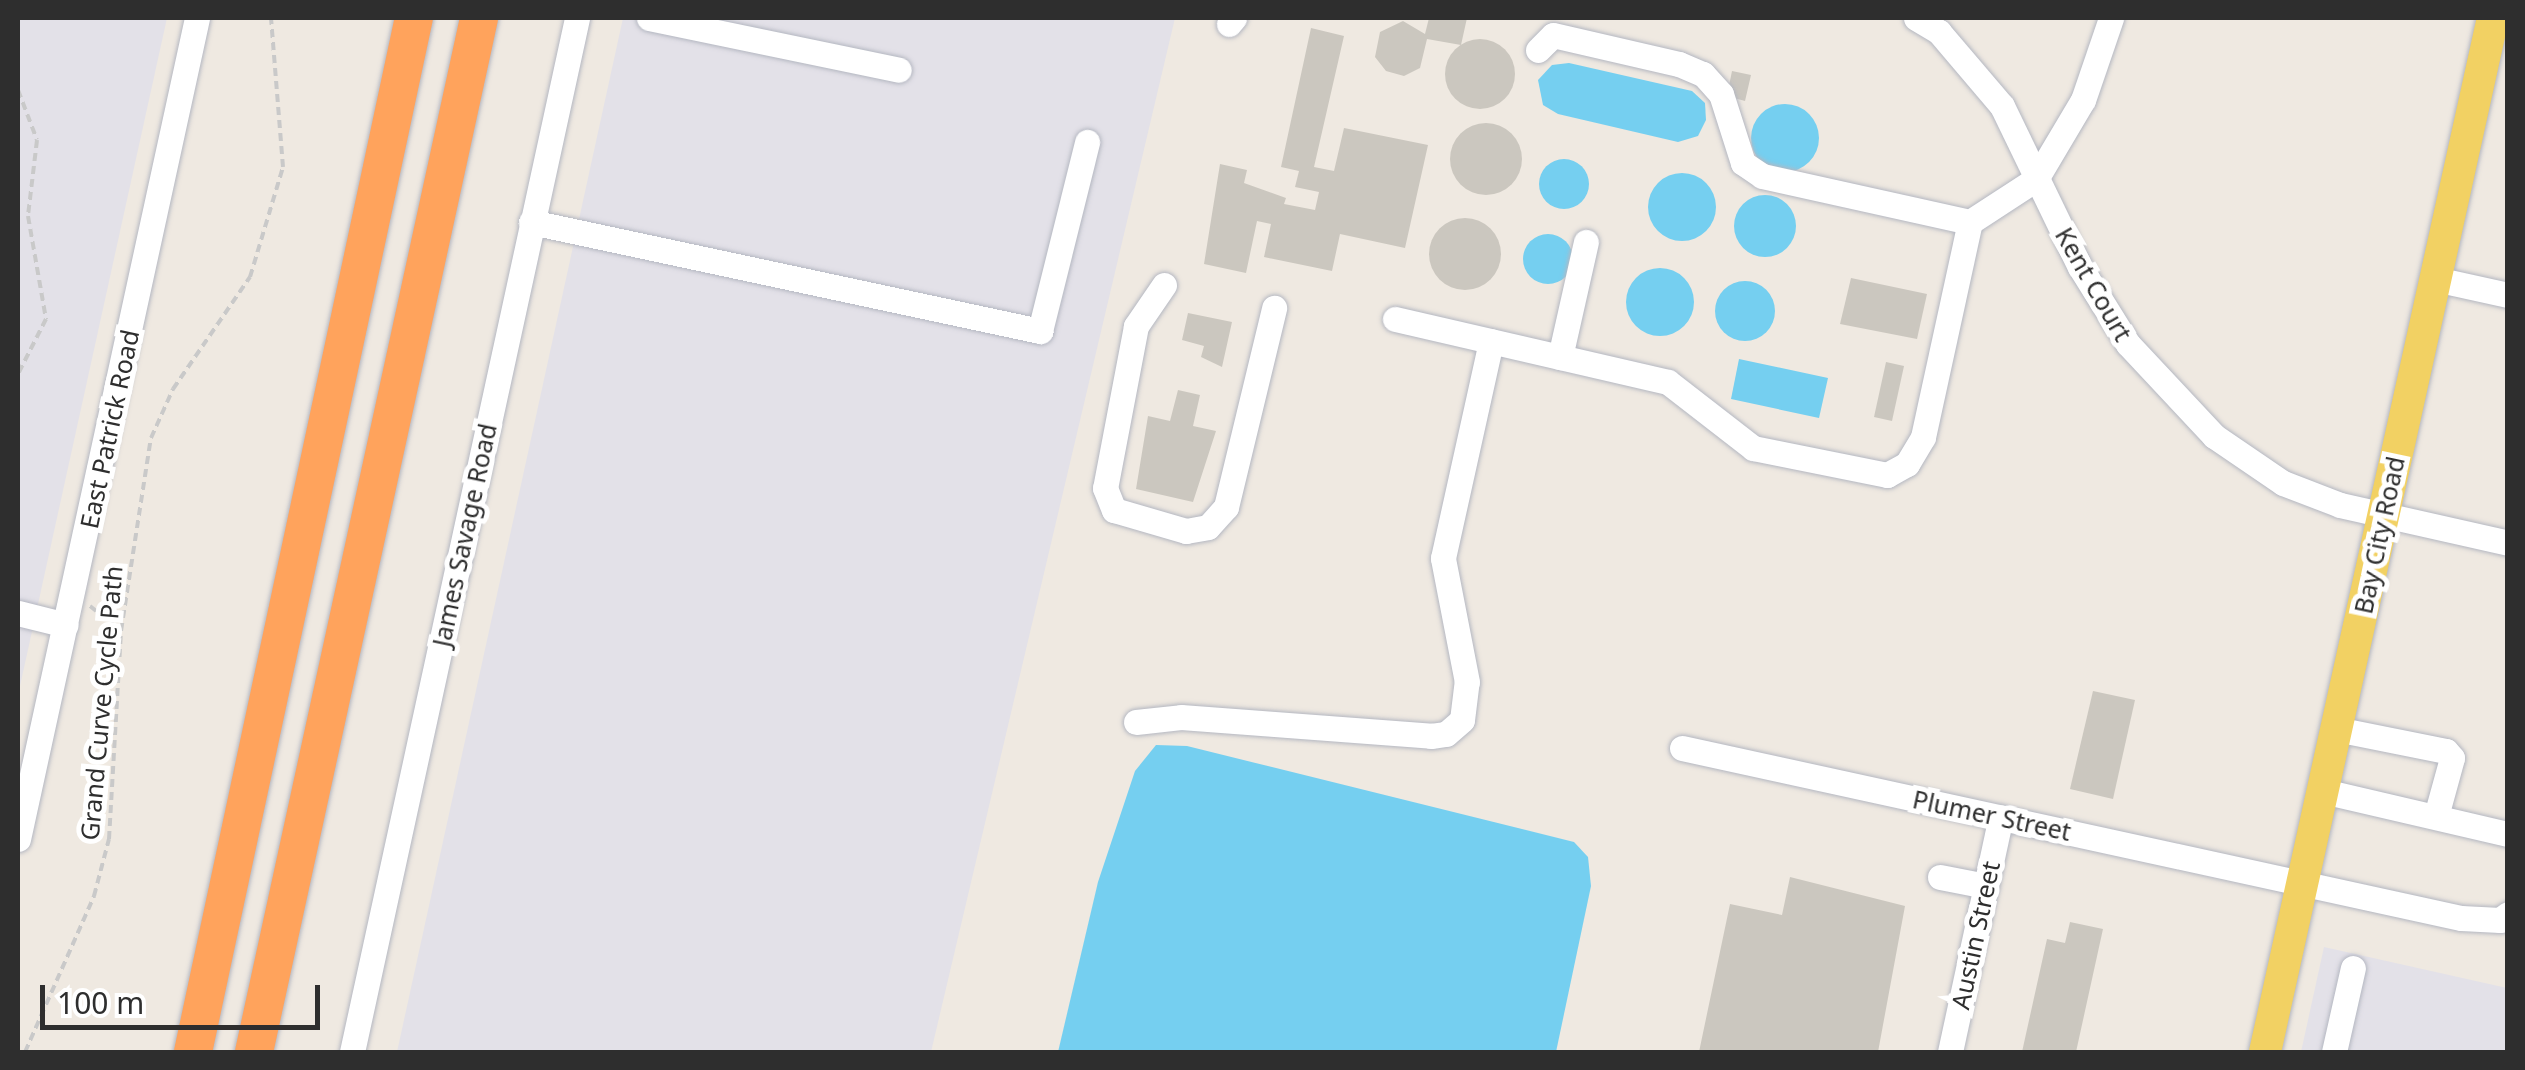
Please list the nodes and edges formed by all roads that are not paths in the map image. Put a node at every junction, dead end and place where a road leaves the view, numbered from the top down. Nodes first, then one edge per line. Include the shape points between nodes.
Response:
1 (197, 18) edge
2 (414, 18) edge
3 (478, 18) edge
4 (577, 18) edge
5 (649, 18) edge
6 (1916, 18) edge
7 (2112, 18) edge
8 (2492, 18) edge
9 (1538, 50) dead end
10 (898, 70) dead end
11 (1087, 142) dead end
12 (2036, 179) junction
13 (532, 222) junction
14 (1970, 222) junction
15 (1586, 242) dead end
16 (2435, 280) junction
17 (1164, 284) dead end
18 (2508, 296) edge
19 (1274, 308) dead end
20 (1394, 319) dead end
21 (1491, 341) junction
22 (1560, 357) junction
23 (2384, 514) junction
24 (2508, 543) edge
25 (18, 614) edge
26 (66, 624) junction
27 (1136, 722) dead end
28 (2336, 729) junction
29 (1682, 748) dead end
30 (2322, 791) junction
31 (2436, 816) junction
32 (2001, 818) junction
33 (2508, 834) edge
34 (18, 839) edge
35 (1940, 877) dead end
36 (2302, 883) junction
37 (1986, 886) junction
38 (2508, 914) edge
39 (2353, 968) dead end
40 (190, 1052) edge
41 (254, 1052) edge
42 (352, 1052) edge
43 (1950, 1052) edge
44 (2265, 1052) edge
45 (2334, 1052) edge

1 - 26 street, East Patrick Road
2 - 40 highway
3 - 41 highway
4 - 13 street, James Savage Road
5 - 10 street
6 - 12 street, Kent Court via 1939,32 2002,106
7 - 12 street via 2083,100
8 - 16 main road, Bay City Road
9 - 14 street via 1553,34 1691,69 1721,94 1744,163 1762,176
11 - 13 street via 1040,331
12 - 14 street
12 - 23 street, Kent Court via 2128,344 2190,414 2283,483
13 - 42 street, James Savage Road
14 - 22 street via 1922,436 1907,464 1888,475 1753,448 1668,382
15 - 22 street
16 - 18 street
16 - 23 main road, Bay City Road
17 - 19 street via 1136,326 1105,488 1114,510 1186,531 1208,527 1226,507
20 - 21 street
21 - 22 street
21 - 27 street via 1443,558 1467,682 1462,720 1446,734 1431,736 1181,717
23 - 24 street, Kent Court
23 - 28 main road, Bay City Road
25 - 26 street
26 - 34 street, East Patrick Road
28 - 30 main road, Bay City Road
28 - 31 street via 2446,750 2452,758
29 - 32 street, Plumer Street
30 - 31 street
30 - 36 main road, Bay City Road
31 - 33 street
32 - 36 street, Plumer Street
32 - 37 street, Austin Street
35 - 37 street
36 - 38 street, Plumer Street via 2462,918 2500,920
36 - 44 main road, Bay City Road
37 - 43 street, Austin Street
39 - 45 street

